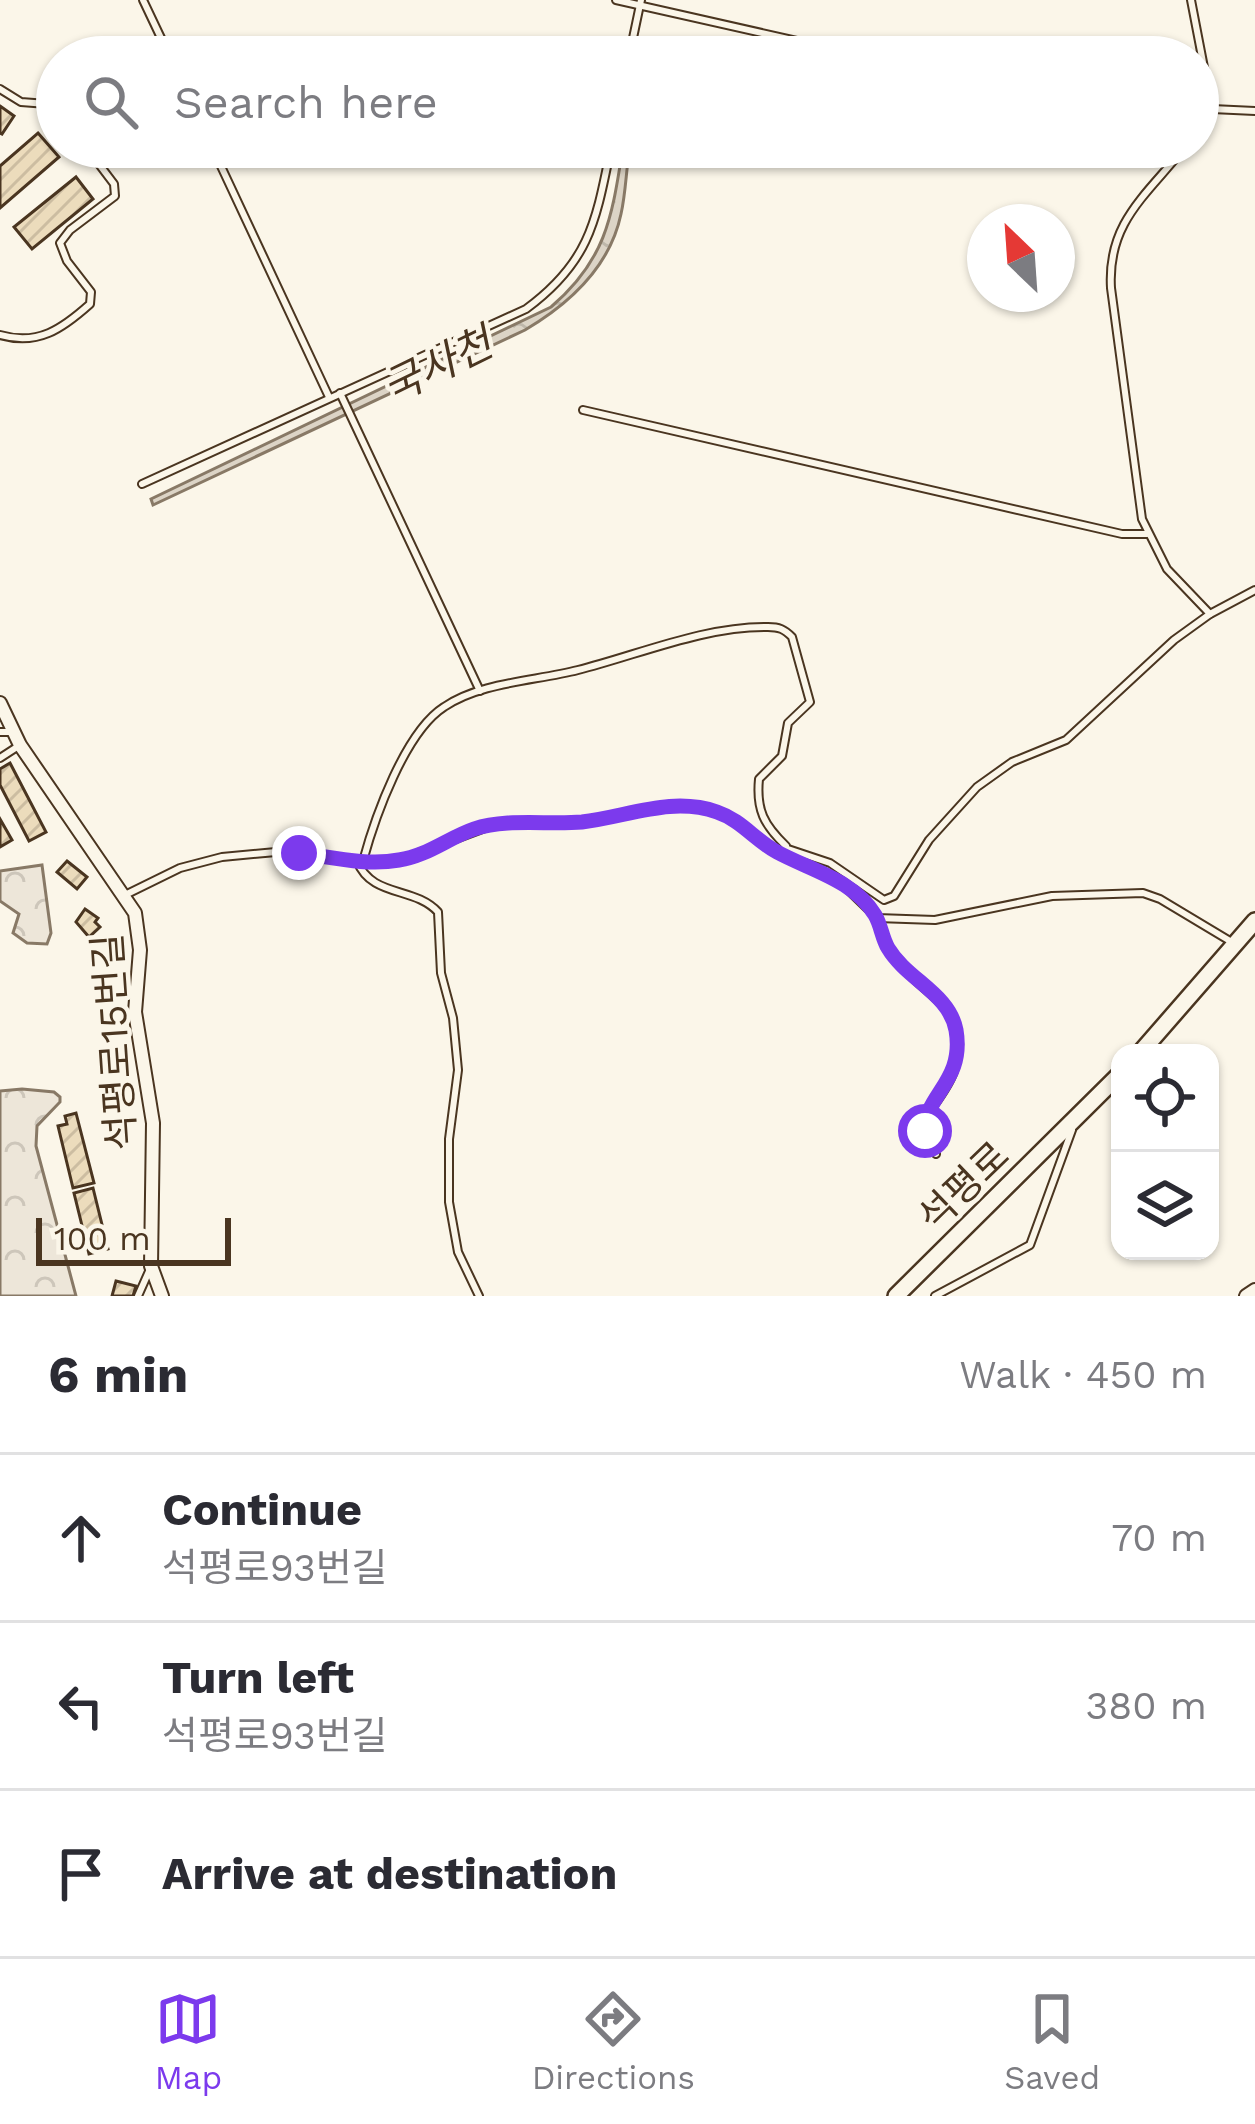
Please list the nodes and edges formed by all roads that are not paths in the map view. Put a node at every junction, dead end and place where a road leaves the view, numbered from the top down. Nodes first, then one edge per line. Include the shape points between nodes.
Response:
1 (143, 0) edge
2 (616, 0) edge
3 (1191, 0) edge
4 (642, 4) edge
5 (160, 36) edge
6 (634, 36) edge
7 (774, 36) edge
8 (1198, 36) edge
9 (0, 89) edge
10 (36, 103) edge
11 (1219, 109) edge
12 (1255, 111) edge
13 (102, 168) edge
14 (222, 168) edge
15 (606, 168) edge
16 (1167, 168) edge
17 (0, 335) edge
18 (341, 395) junction
19 (329, 397) junction
20 (583, 410) dead end
21 (142, 484) dead end
22 (1147, 534) junction
23 (1255, 590) edge
24 (1210, 614) junction
25 (480, 691) junction
26 (0, 704) edge
27 (11, 736) edge
28 (0, 758) edge
29 (783, 850) junction
30 (360, 861) junction
31 (874, 894) junction
32 (125, 895) junction
33 (868, 906) junction
34 (877, 917) junction
35 (1255, 921) edge
36 (1236, 944) junction
37 (1148, 1044) edge
38 (1111, 1085) edge
39 (1075, 1123) junction
40 (936, 1154) dead end
41 (152, 1266) junction
42 (1255, 1290) edge
43 (138, 1296) edge
44 (163, 1296) edge
45 (479, 1296) edge
46 (896, 1296) edge
47 (935, 1296) edge
48 (1246, 1296) edge

1 - 5 lane
2 - 4 lane
3 - 8 lane
4 - 6 lane
4 - 7 lane
9 - 10 lane
11 - 12 lane
13 - 17 lane via 115,196 59,243 91,292 90,304 40,339
14 - 19 lane
15 - 18 lane via 587,245 544,296
16 - 22 lane via 1130,212 1111,256
18 - 19 lane
18 - 25 lane
19 - 21 lane
20 - 22 lane
22 - 24 lane
23 - 24 lane
24 - 31 lane via 1066,740 977,787 929,840 894,896
25 - 29 lane via 718,633 785,630 810,702 788,723 782,755 761,773 764,823
25 - 30 lane via 442,707 420,730
26 - 27 street, 석평로15번길
27 - 28 lane
27 - 32 street, 석평로15번길
29 - 30 lane via 730,817 676,806 494,825 410,857
29 - 31 lane via 830,863
29 - 33 lane
30 - 32 lane via 299,853 222,857
30 - 45 lane via 368,879 438,912 458,1070 447,1176 458,1252
31 - 33 lane
32 - 41 street, 석평로15번길 via 139,933 135,1012 153,1123
33 - 34 lane
34 - 36 lane via 935,920 1052,896 1143,893
34 - 40 lane via 892,954 942,1000 956,1031 954,1073 925,1120
35 - 36 street
36 - 37 street
38 - 39 street, 석평로
39 - 46 street, 석평로
39 - 47 lane, 석평로 via 1030,1245
41 - 43 lane
41 - 44 street, 석평로15번길
42 - 48 street

